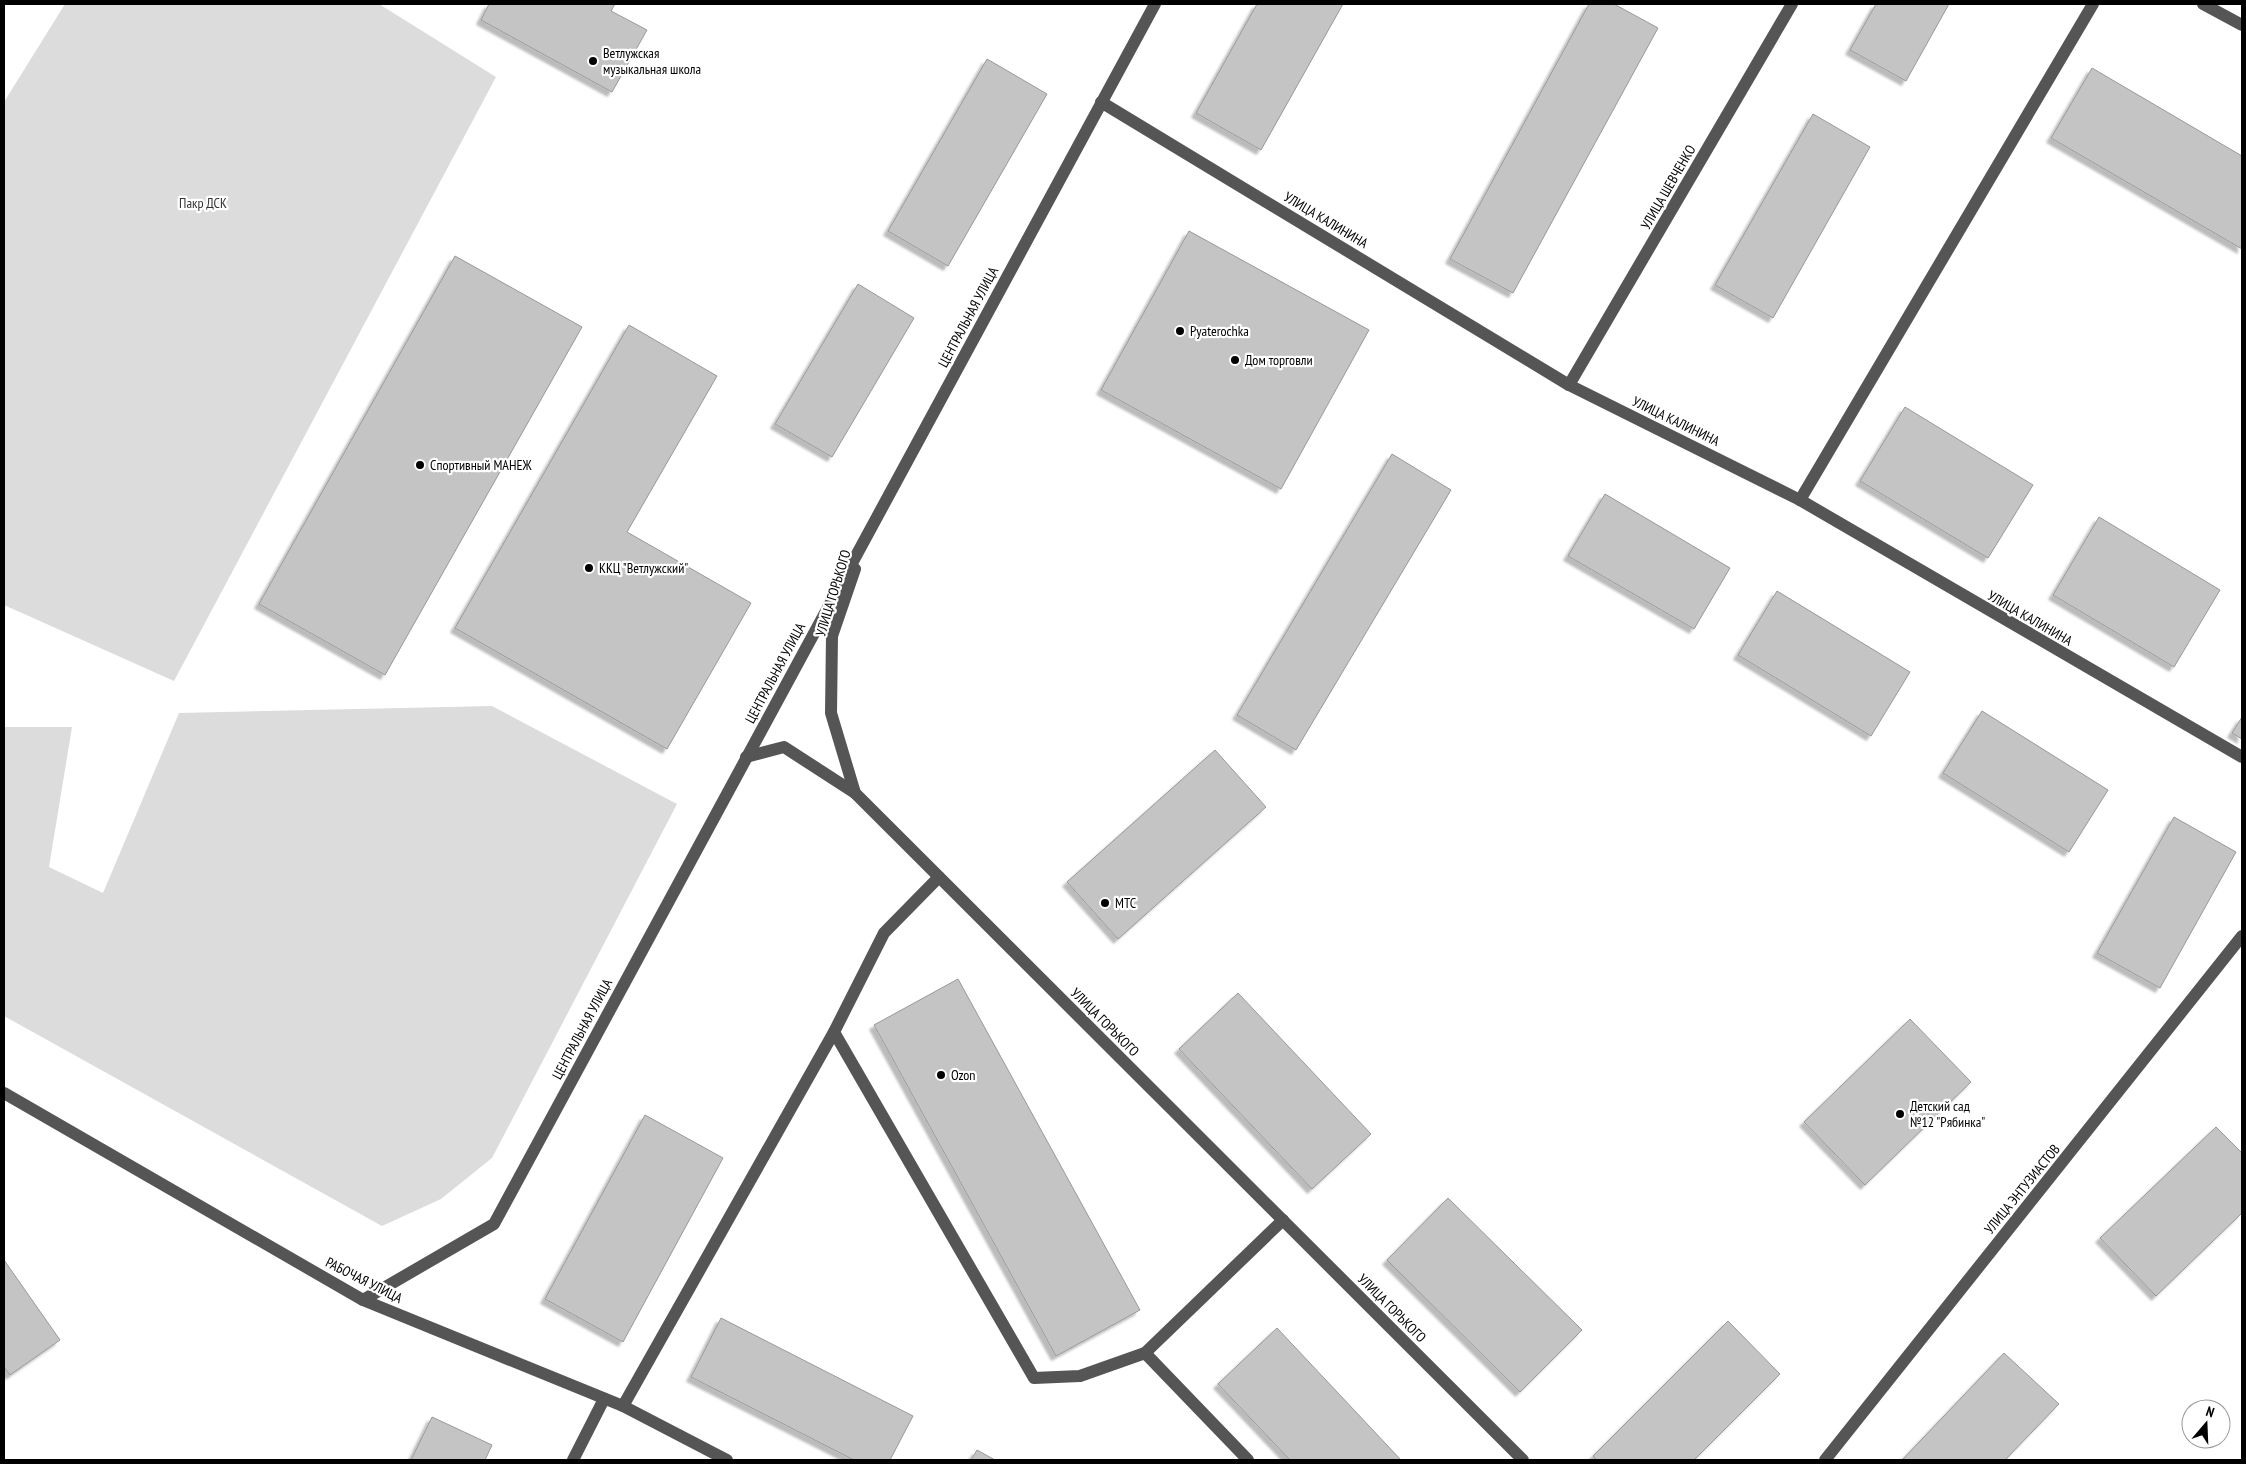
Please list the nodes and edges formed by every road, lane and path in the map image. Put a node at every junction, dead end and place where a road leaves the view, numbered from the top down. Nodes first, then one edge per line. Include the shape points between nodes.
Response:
1 (1155, 4) edge
2 (1792, 4) edge
3 (2093, 4) edge
4 (2203, 4) edge
5 (2242, 25) edge
6 (1101, 102) junction
7 (1570, 385) junction
8 (1800, 500) junction
9 (866, 535) junction
10 (746, 757) junction
11 (2242, 757) edge
12 (855, 794) junction
13 (939, 877) junction
14 (2242, 936) edge
15 (834, 1032) junction
16 (4, 1093) edge
17 (1283, 1220) junction
18 (363, 1300) junction
19 (1145, 1353) junction
20 (604, 1399) junction
21 (623, 1406) junction
22 (573, 1460) edge
23 (727, 1460) edge
24 (1248, 1460) edge
25 (1523, 1460) edge
26 (1825, 1460) edge

1 - 6 street, ЦЕНТРАЛЬНАЯ УЛИЦА
2 - 7 street, УЛИЦА ШЕВЧЕНКО
3 - 8 street
4 - 5 street
6 - 7 street, УЛИЦА КАЛИНИНА
6 - 9 street, ЦЕНТРАЛЬНАЯ УЛИЦА
7 - 8 street, УЛИЦА КАЛИНИНА
8 - 11 street, УЛИЦА КАЛИНИНА
9 - 10 street, ЦЕНТРАЛЬНАЯ УЛИЦА
9 - 12 street, УЛИЦА ГОРЬКОГО via 832,636 832,713
10 - 12 street via 784,747
10 - 18 street, ЦЕНТРАЛЬНАЯ УЛИЦА via 494,1224
12 - 13 street, УЛИЦА ГОРЬКОГО
13 - 15 street via 884,933
13 - 17 street, УЛИЦА ГОРЬКОГО
14 - 26 street, УЛИЦА ЭНТУЗИАСТОВ
15 - 19 street via 1034,1378 1080,1376
15 - 21 street
16 - 18 street, РАБОЧАЯ УЛИЦА
17 - 19 street
17 - 25 street, УЛИЦА ГОРЬКОГО
18 - 20 street, РАБОЧАЯ УЛИЦА
19 - 24 street
20 - 21 street, РАБОЧАЯ УЛИЦА
20 - 22 street
21 - 23 street, РАБОЧАЯ УЛИЦА

